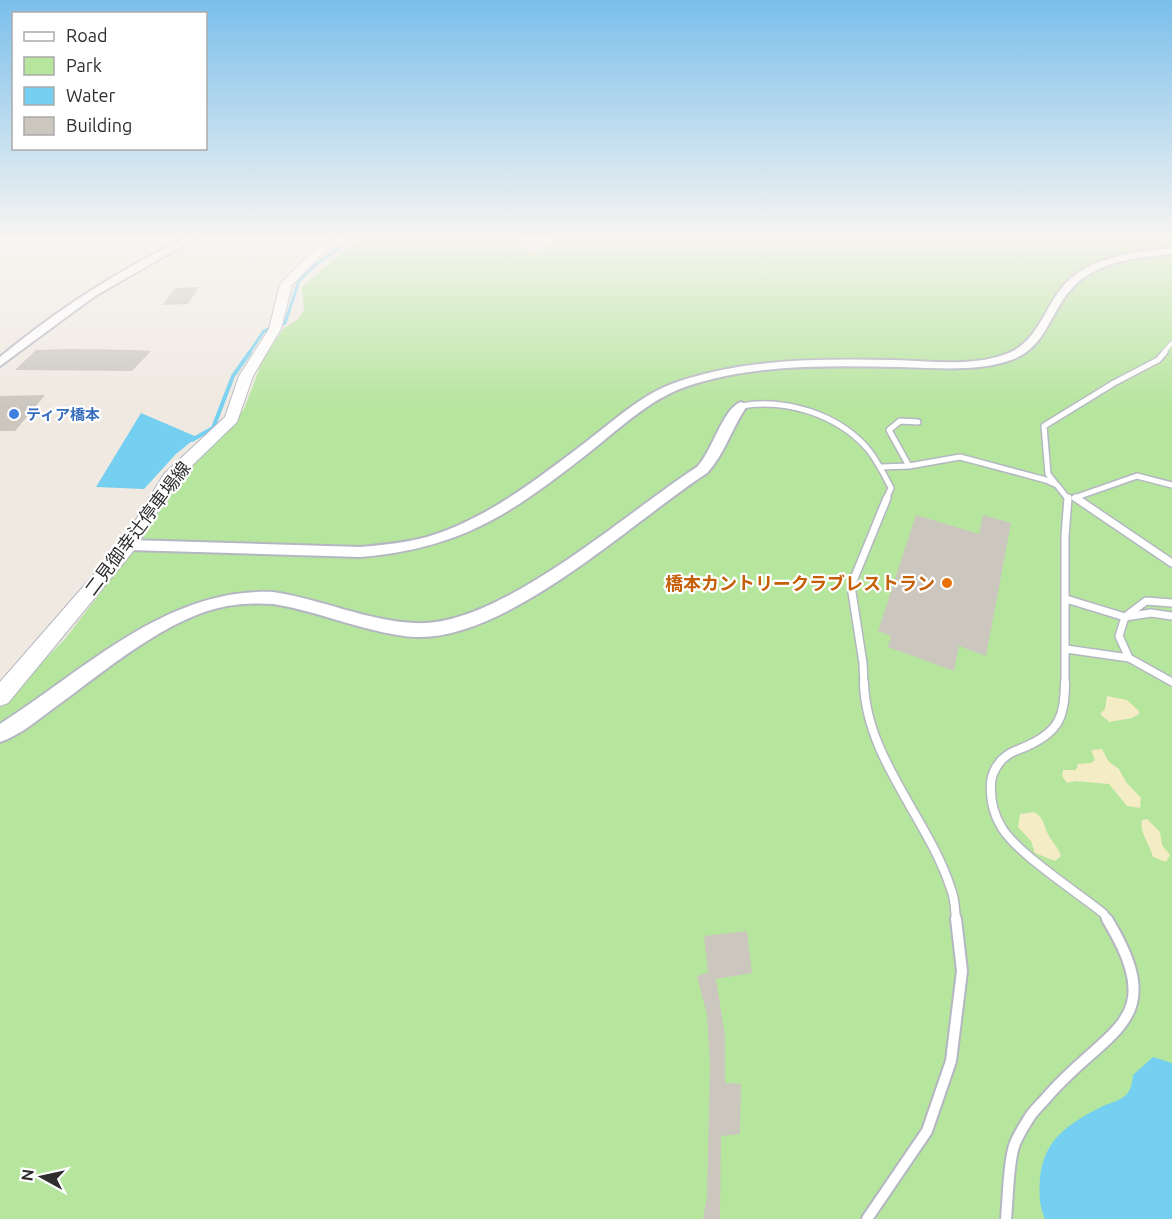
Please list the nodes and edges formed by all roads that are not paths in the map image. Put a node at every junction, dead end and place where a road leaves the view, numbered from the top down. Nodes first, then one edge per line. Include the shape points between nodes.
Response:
1 (79, 295) edge
2 (89, 295) edge
3 (283, 295) edge
4 (1061, 295) edge
5 (1172, 343) edge
6 (0, 351) edge
7 (0, 363) edge
8 (741, 406) joint
9 (918, 422) dead end
10 (909, 466) junction
11 (881, 467) junction
12 (1058, 485) junction
13 (1172, 485) edge
14 (1072, 498) junction
15 (129, 544) junction
16 (1172, 563) edge
17 (1065, 599) junction
18 (1172, 603) edge
19 (1172, 616) edge
20 (1125, 617) junction
21 (1066, 650) junction
22 (1129, 658) junction
23 (1172, 682) edge
24 (0, 697) edge
25 (0, 734) edge
26 (867, 1219) edge
27 (1006, 1219) edge

1 - 6 street
2 - 7 street
3 - 15 main road, 二見御幸辻停車場線 via 275,329 246,376 232,419 170,478
4 - 15 street via 1042,331 1020,353 1005,358 972,363 765,366 680,385 642,404 501,510 429,543 360,552
5 - 12 lane via 1158,360 1044,426 1048,474
8 - 11 lane via 764,402 814,414 859,439
8 - 25 street via 732,415 706,467 564,569 486,614 445,627 419,630 272,597 226,600 158,627
9 - 10 lane via 900,422 890,430
10 - 11 lane
10 - 12 lane via 960,457
11 - 26 lane via 891,488 851,586 864,697 900,791 931,843 952,890 962,971 951,1061 927,1131
12 - 14 lane
13 - 14 lane via 1137,476
14 - 16 lane
14 - 17 lane
15 - 24 main road, 二見御幸辻停車場線
17 - 20 lane
17 - 21 lane
18 - 20 lane via 1146,601
19 - 20 lane via 1151,613
20 - 22 lane via 1119,636
21 - 22 lane
21 - 27 lane via 1065,709 1056,726 1034,743 1005,756 997,765 990,799 1002,828 1023,850 1103,913 1131,966 1134,986 1131,1010 1120,1028 1056,1086 1030,1116 1014,1147
22 - 23 lane

